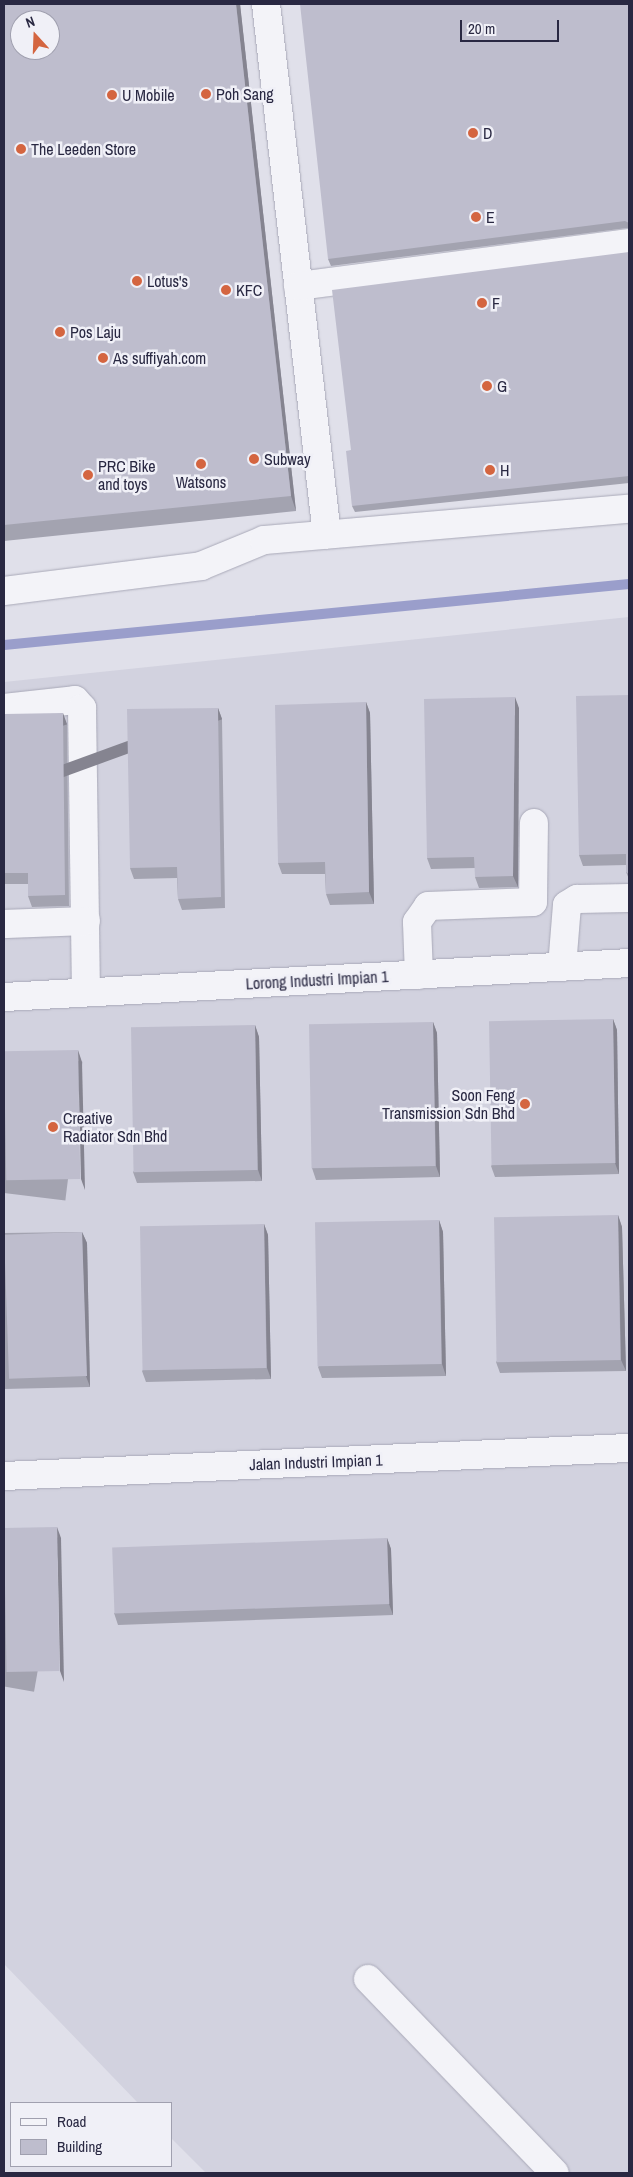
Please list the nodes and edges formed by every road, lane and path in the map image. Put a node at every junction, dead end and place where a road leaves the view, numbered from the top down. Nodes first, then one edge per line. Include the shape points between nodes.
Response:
1 (266, 4) edge
2 (629, 243) edge
3 (298, 286) junction
4 (629, 509) edge
5 (326, 536) junction
6 (4, 591) edge
7 (4, 708) edge
8 (534, 823) dead end
9 (629, 898) edge
10 (86, 921) junction
11 (4, 924) edge
12 (629, 963) edge
13 (562, 967) junction
14 (418, 974) junction
15 (86, 992) junction
16 (4, 997) edge
17 (629, 1448) edge
18 (4, 1476) edge
19 (368, 1979) dead end
20 (555, 2173) edge

1 - 3 street
2 - 3 street
3 - 5 street
4 - 5 street
5 - 6 street via 264,540 201,566
7 - 10 street via 74,700 82,708
8 - 14 street via 533,902 428,906 417,922
9 - 13 street via 577,899 567,905
10 - 11 street
10 - 15 street
12 - 13 street, Lorong Industri Impian 1
13 - 14 street, Lorong Industri Impian 1
14 - 15 street, Lorong Industri Impian 1
15 - 16 street, Lorong Industri Impian 1
17 - 18 street, Jalan Industri Impian 1
19 - 20 street

